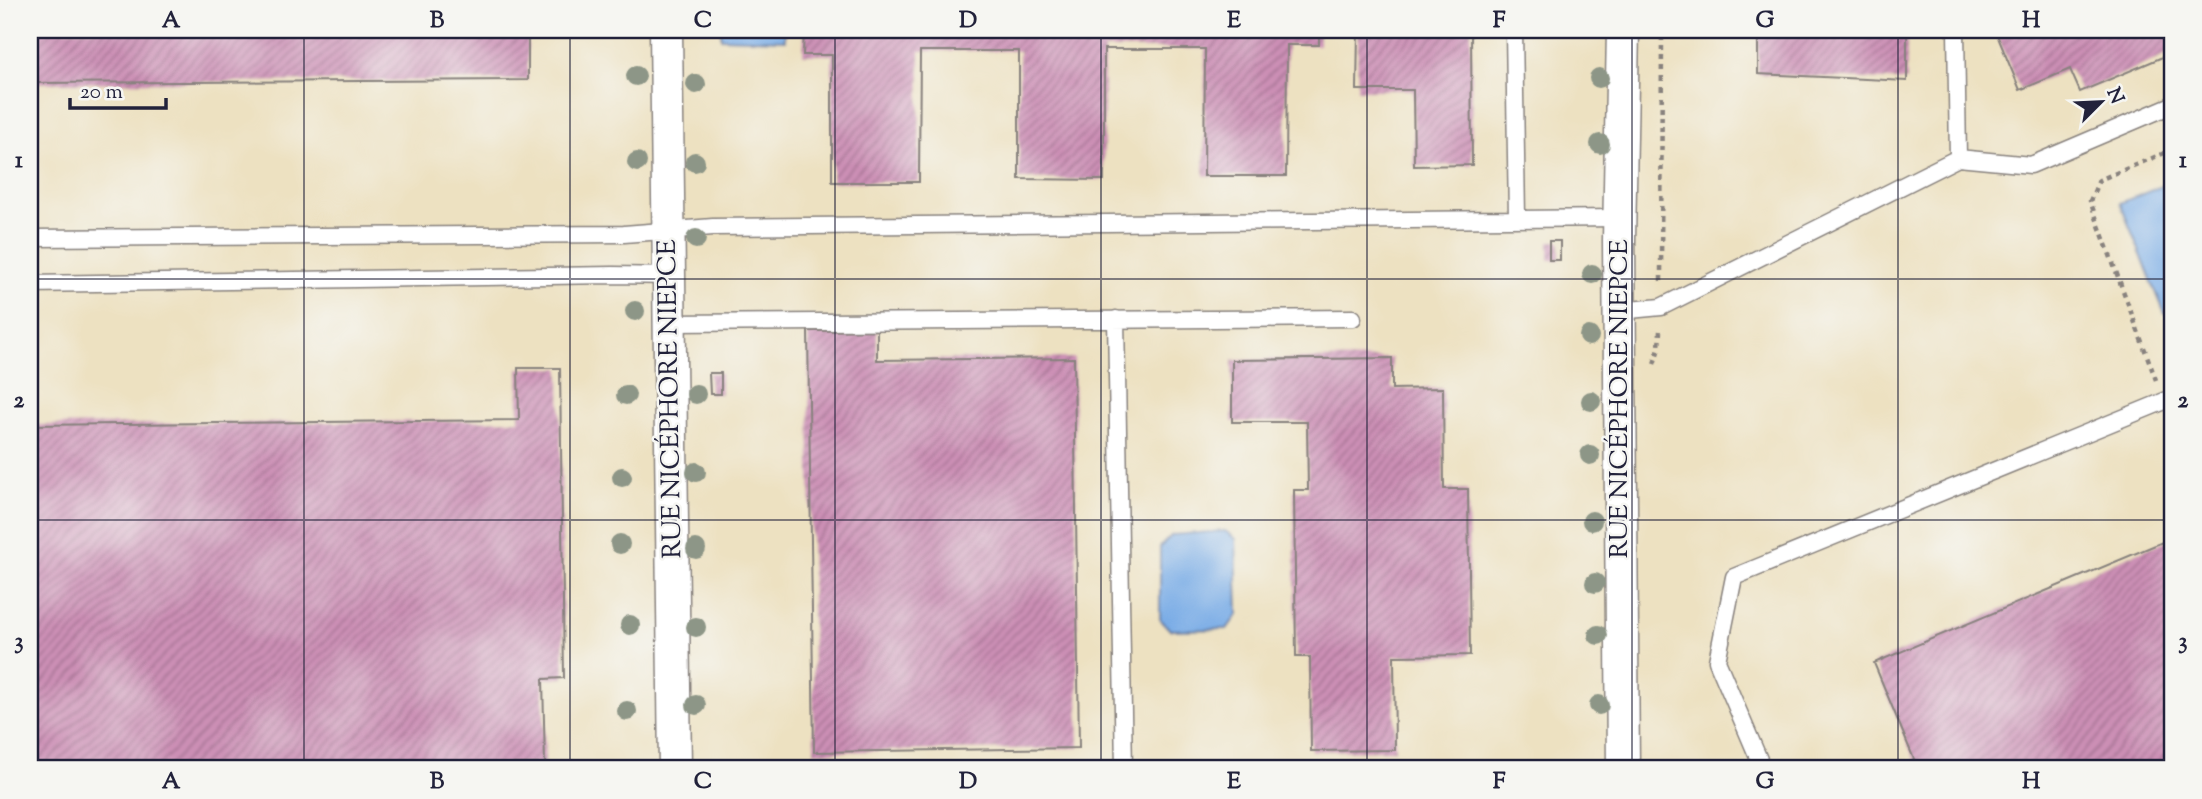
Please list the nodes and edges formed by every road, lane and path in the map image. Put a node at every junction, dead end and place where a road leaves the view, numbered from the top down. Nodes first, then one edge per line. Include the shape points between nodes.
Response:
1 (666, 30) edge
2 (1514, 30) edge
3 (1623, 30) edge
4 (1955, 30) edge
5 (2172, 105) edge
6 (2172, 150) edge
7 (1958, 158) junction
8 (1517, 218) junction
9 (1619, 218) junction
10 (670, 230) junction
11 (30, 238) edge
12 (670, 276) junction
13 (30, 284) edge
14 (1619, 311) junction
15 (1353, 318) dead end
16 (1116, 319) junction
17 (671, 323) junction
18 (2168, 400) edge
19 (675, 769) edge
20 (1124, 769) edge
21 (1623, 769) edge
22 (1763, 769) edge

1 - 10 street, RUE NICÉPHORE NIEPCE
2 - 8 lane
3 - 9 street, RUE NICÉPHORE NIEPCE
4 - 7 lane
5 - 7 lane via 2031,165
6 - 18 path via 2099,180 2090,201
7 - 14 lane via 1661,307
8 - 9 lane
8 - 10 lane
9 - 14 street, RUE NICÉPHORE NIEPCE
10 - 11 lane
10 - 12 street, RUE NICÉPHORE NIEPCE
12 - 13 lane
12 - 17 street, RUE NICÉPHORE NIEPCE
14 - 21 street, RUE NICÉPHORE NIEPCE
15 - 16 lane
16 - 17 lane
16 - 20 lane
17 - 19 street, RUE NICÉPHORE NIEPCE
18 - 22 lane via 1734,577 1717,661

